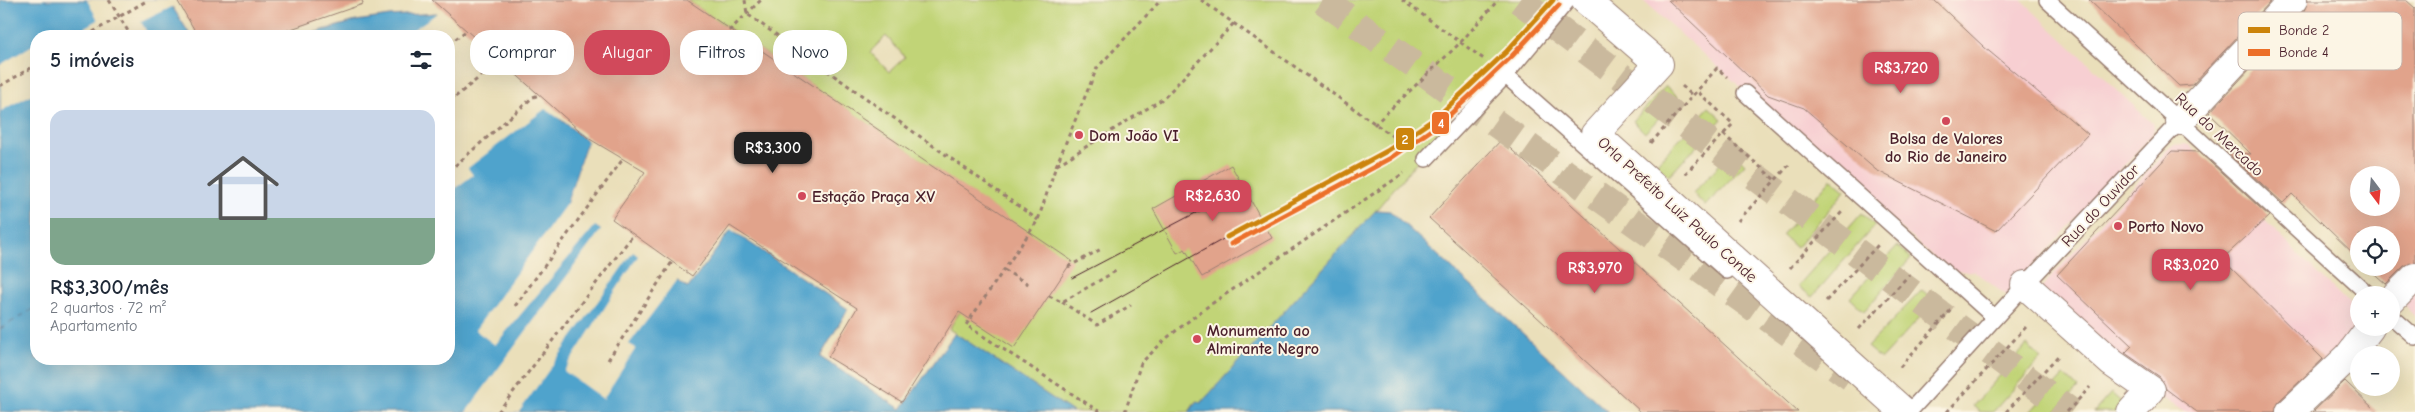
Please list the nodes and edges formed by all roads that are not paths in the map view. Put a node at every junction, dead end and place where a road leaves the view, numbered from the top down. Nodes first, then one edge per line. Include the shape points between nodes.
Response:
1 (1568, 0) edge
2 (1585, 0) edge
3 (2047, 0) edge
4 (2293, 0) edge
5 (2282, 12) edge
6 (2238, 59) edge
7 (1505, 75) junction
8 (1745, 93) road end
9 (2180, 121) junction
10 (1426, 159) road end
11 (2415, 277) edge
12 (2024, 285) junction
13 (2359, 286) edge
14 (2400, 292) edge
15 (1994, 318) junction
16 (2400, 324) edge
17 (2364, 336) edge
18 (2415, 337) edge
19 (1883, 401) edge
20 (1904, 412) edge
21 (1909, 412) edge
22 (2131, 412) edge
23 (2290, 412) edge

1 - 7 lane
2 - 19 street, Orla Prefeito Luiz Paulo Conde via 1659,64 1595,134 1837,352
3 - 9 lane, Rua do Mercado
4 - 5 street, Rua do Ouvidor
6 - 9 street, Rua do Ouvidor
7 - 10 lane
7 - 19 lane
8 - 15 lane
9 - 12 lane, Rua do Ouvidor
9 - 13 lane, Rua do Mercado
11 - 14 street
12 - 15 lane, Rua do Ouvidor
12 - 22 street via 2112,363 2151,390
15 - 21 lane, Rua do Ouvidor
16 - 18 lane
17 - 23 street via 2348,357
19 - 20 street, Orla Prefeito Luiz Paulo Conde

